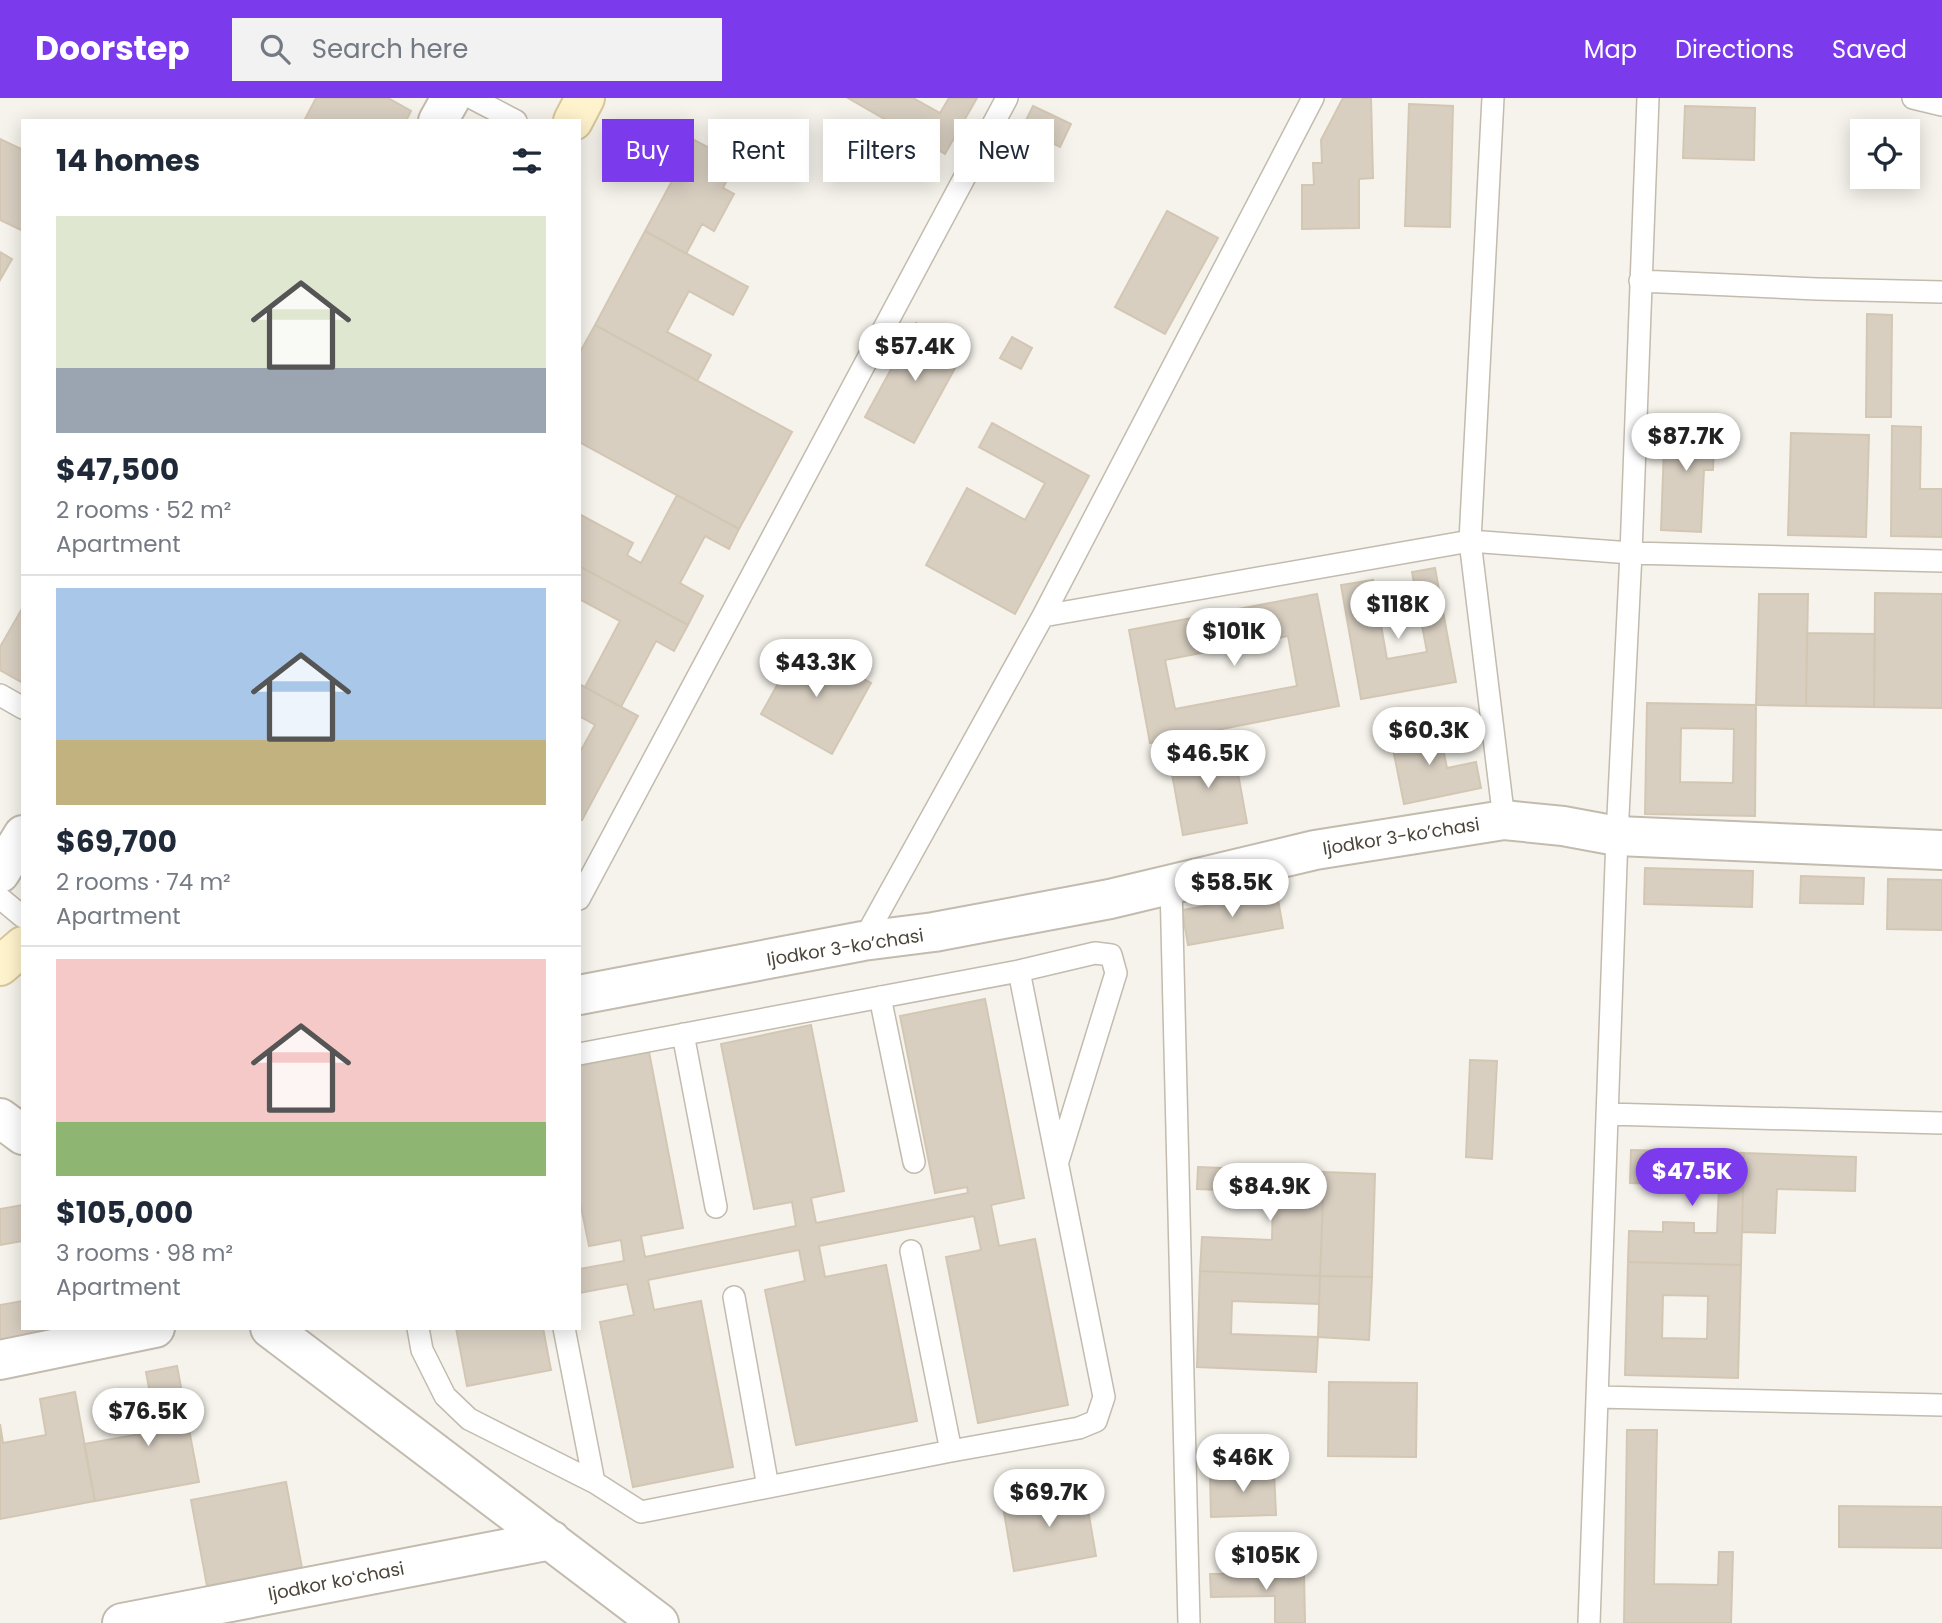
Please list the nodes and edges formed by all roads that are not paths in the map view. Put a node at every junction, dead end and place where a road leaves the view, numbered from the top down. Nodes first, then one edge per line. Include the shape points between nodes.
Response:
1 (451, 98) edge
2 (472, 98) edge
3 (586, 98) edge
4 (1007, 98) edge
5 (1313, 98) edge
6 (1493, 98) edge
7 (1648, 98) edge
8 (1913, 98) edge
9 (1942, 105) edge
10 (439, 119) edge
11 (512, 119) edge
12 (574, 119) edge
13 (1640, 281) junction
14 (1942, 292) edge
15 (1470, 541) junction
16 (1631, 553) junction
17 (1942, 561) edge
18 (1043, 616) junction
19 (0, 695) edge
20 (21, 707) edge
21 (1504, 820) junction
22 (1617, 836) junction
23 (21, 838) edge
24 (1942, 850) edge
25 (0, 873) edge
26 (1171, 885) junction
27 (581, 895) edge
28 (0, 898) edge
29 (21, 915) edge
30 (863, 941) junction
31 (21, 948) edge
32 (0, 966) edge
33 (1019, 971) junction
34 (581, 995) edge
35 (880, 997) junction
36 (683, 1034) junction
37 (581, 1054) edge
38 (21, 1112) edge
39 (1607, 1114) junction
40 (0, 1118) edge
41 (1942, 1123) edge
42 (21, 1134) edge
43 (914, 1162) dead end
44 (1057, 1163) junction
45 (716, 1207) dead end
46 (911, 1251) dead end
47 (734, 1297) dead end
48 (145, 1330) edge
49 (273, 1330) edge
50 (418, 1330) edge
51 (564, 1330) edge
52 (0, 1360) edge
53 (1598, 1397) junction
54 (1942, 1405) edge
55 (951, 1451) junction
56 (594, 1482) junction
57 (768, 1487) junction
58 (551, 1540) junction
59 (122, 1623) edge
60 (659, 1623) edge
61 (1189, 1623) edge
62 (1589, 1623) edge

1 - 10 street
2 - 11 lane
3 - 12 main road
4 - 27 lane
5 - 18 lane
6 - 15 lane
7 - 13 lane
8 - 9 lane
13 - 14 lane
13 - 16 lane
15 - 16 lane
15 - 18 lane
15 - 21 lane
16 - 17 lane
16 - 22 lane
18 - 30 lane
19 - 20 lane
21 - 22 street, Ijodkor 3-koʼchasi
21 - 26 street, Ijodkor 3-koʼchasi via 1315,850
22 - 24 street, Ijodkor 3-koʼchasi
22 - 39 lane
23 - 25 street
26 - 30 street, Ijodkor 3-koʼchasi via 934,932
26 - 61 lane
28 - 29 lane
30 - 34 street, Ijodkor 3-koʼchasi
31 - 32 main road
33 - 35 lane
33 - 44 lane
33 - 44 lane via 1095,953 1111,955 1116,973
35 - 36 lane
35 - 43 lane
36 - 37 lane
36 - 45 lane
38 - 40 street
39 - 41 lane
39 - 53 lane
40 - 42 street
44 - 55 lane via 1104,1397 1096,1421
46 - 55 lane
47 - 57 lane
48 - 52 street
49 - 58 street
50 - 56 lane via 422,1350 445,1396 470,1419
51 - 56 lane
53 - 54 lane
53 - 62 lane
55 - 57 lane
56 - 57 lane via 641,1512
58 - 59 street, Ijodkor koʻchasi
58 - 60 street

